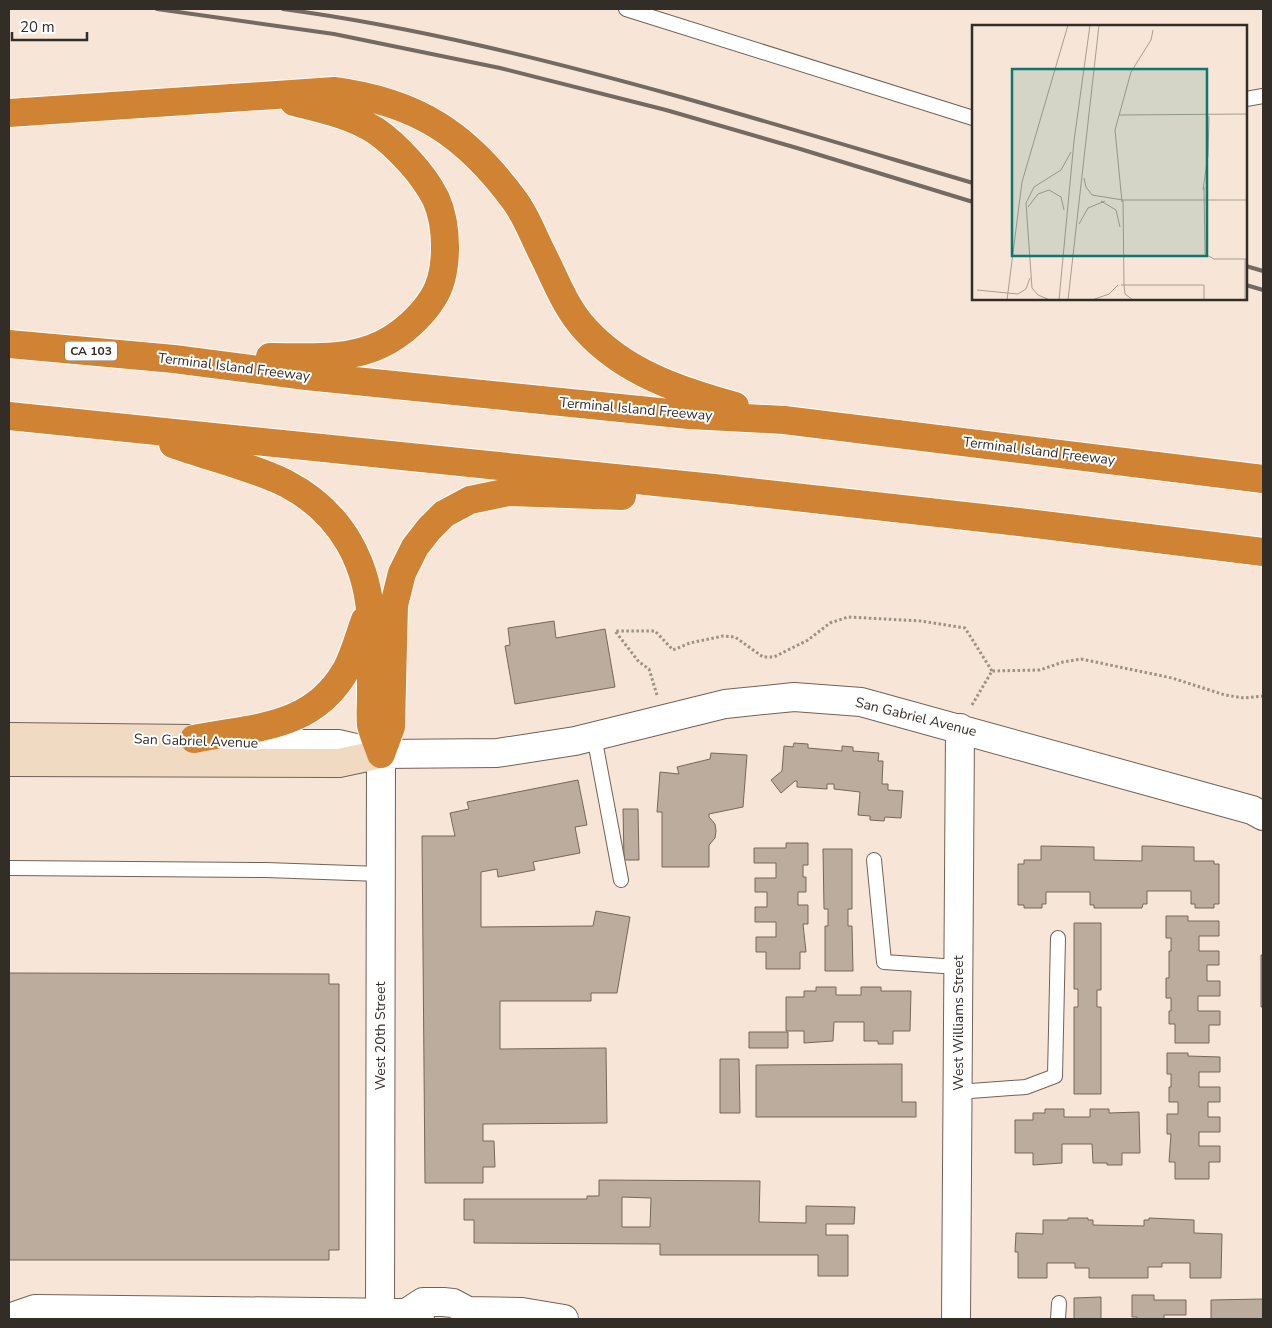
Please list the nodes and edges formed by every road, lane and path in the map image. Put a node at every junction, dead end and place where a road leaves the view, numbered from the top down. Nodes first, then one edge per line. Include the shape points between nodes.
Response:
1 (626, 9) edge
2 (268, 95) junction
3 (1263, 96) edge
4 (1247, 99) edge
5 (9, 113) edge
6 (972, 118) edge
7 (9, 344) edge
8 (174, 358) junction
9 (9, 416) edge
10 (784, 420) junction
11 (136, 430) junction
12 (1263, 479) edge
13 (714, 488) junction
14 (1263, 552) edge
15 (371, 604) junction
16 (992, 671) junction
17 (1263, 696) edge
18 (663, 720) junction
19 (960, 728) junction
20 (594, 736) junction
21 (9, 738) edge
22 (194, 739) junction
23 (381, 754) junction
24 (9, 762) edge
25 (1263, 816) edge
26 (874, 860) dead end
27 (9, 868) edge
28 (380, 874) junction
29 (621, 880) dead end
30 (1058, 938) dead end
31 (958, 967) junction
32 (957, 1092) junction
33 (1059, 1303) dead end
34 (61, 1314) edge
35 (463, 1315) edge
36 (397, 1316) edge
37 (9, 1318) edge
38 (564, 1319) edge
39 (956, 1319) edge
40 (1058, 1319) edge

1 - 6 lane
2 - 5 highway
2 - 8 highway via 330,110 361,123 401,152 423,177 436,200 445,232 446,252 441,276 433,297 419,315 400,333 362,351 339,356
2 - 10 highway via 334,91 358,94 384,100 449,131 494,174 516,202 573,315 600,344 629,366 665,384
3 - 4 lane
7 - 8 highway, Terminal Island Freeway / CA 103
8 - 10 highway, Terminal Island Freeway via 335,379 679,414
9 - 11 highway
10 - 12 highway, Terminal Island Freeway
11 - 13 highway
11 - 15 highway via 258,472 287,484 308,498 328,514 356,554
13 - 14 highway
13 - 23 highway via 627,496 509,492 470,500 444,514 415,547 402,573 394,605 391,727
15 - 22 highway via 346,669 334,688 311,708 274,725
15 - 23 highway via 371,726
16 - 17 path via 1040,670 1081,660 1172,678 1225,695
16 - 18 path via 965,628 921,621 848,617 830,623 808,640 774,657 763,657 735,636 690,643 673,650 655,631 615,631 639,662 649,669
16 - 19 path
18 - 19 street, San Gabriel Avenue via 725,704 794,697 861,702
18 - 20 street, San Gabriel Avenue
19 - 25 street, San Gabriel Avenue via 1252,810
19 - 31 street, West Williams Street
20 - 23 street, San Gabriel Avenue via 497,753
20 - 29 lane
21 - 22 main road, San Gabriel Avenue
22 - 23 street, San Gabriel Avenue via 246,744 338,744
23 - 24 main road, San Gabriel Avenue via 339,763
23 - 28 street, West 20th Street
26 - 31 lane via 884,962
27 - 28 lane
28 - 36 street, West 20th Street
30 - 32 lane via 1055,1076 1026,1087
31 - 32 street, West Williams Street
32 - 39 street, West Williams Street
33 - 40 lane
34 - 36 street
34 - 37 street via 35,1309
35 - 36 street via 453,1303 423,1302
35 - 38 street via 522,1312

